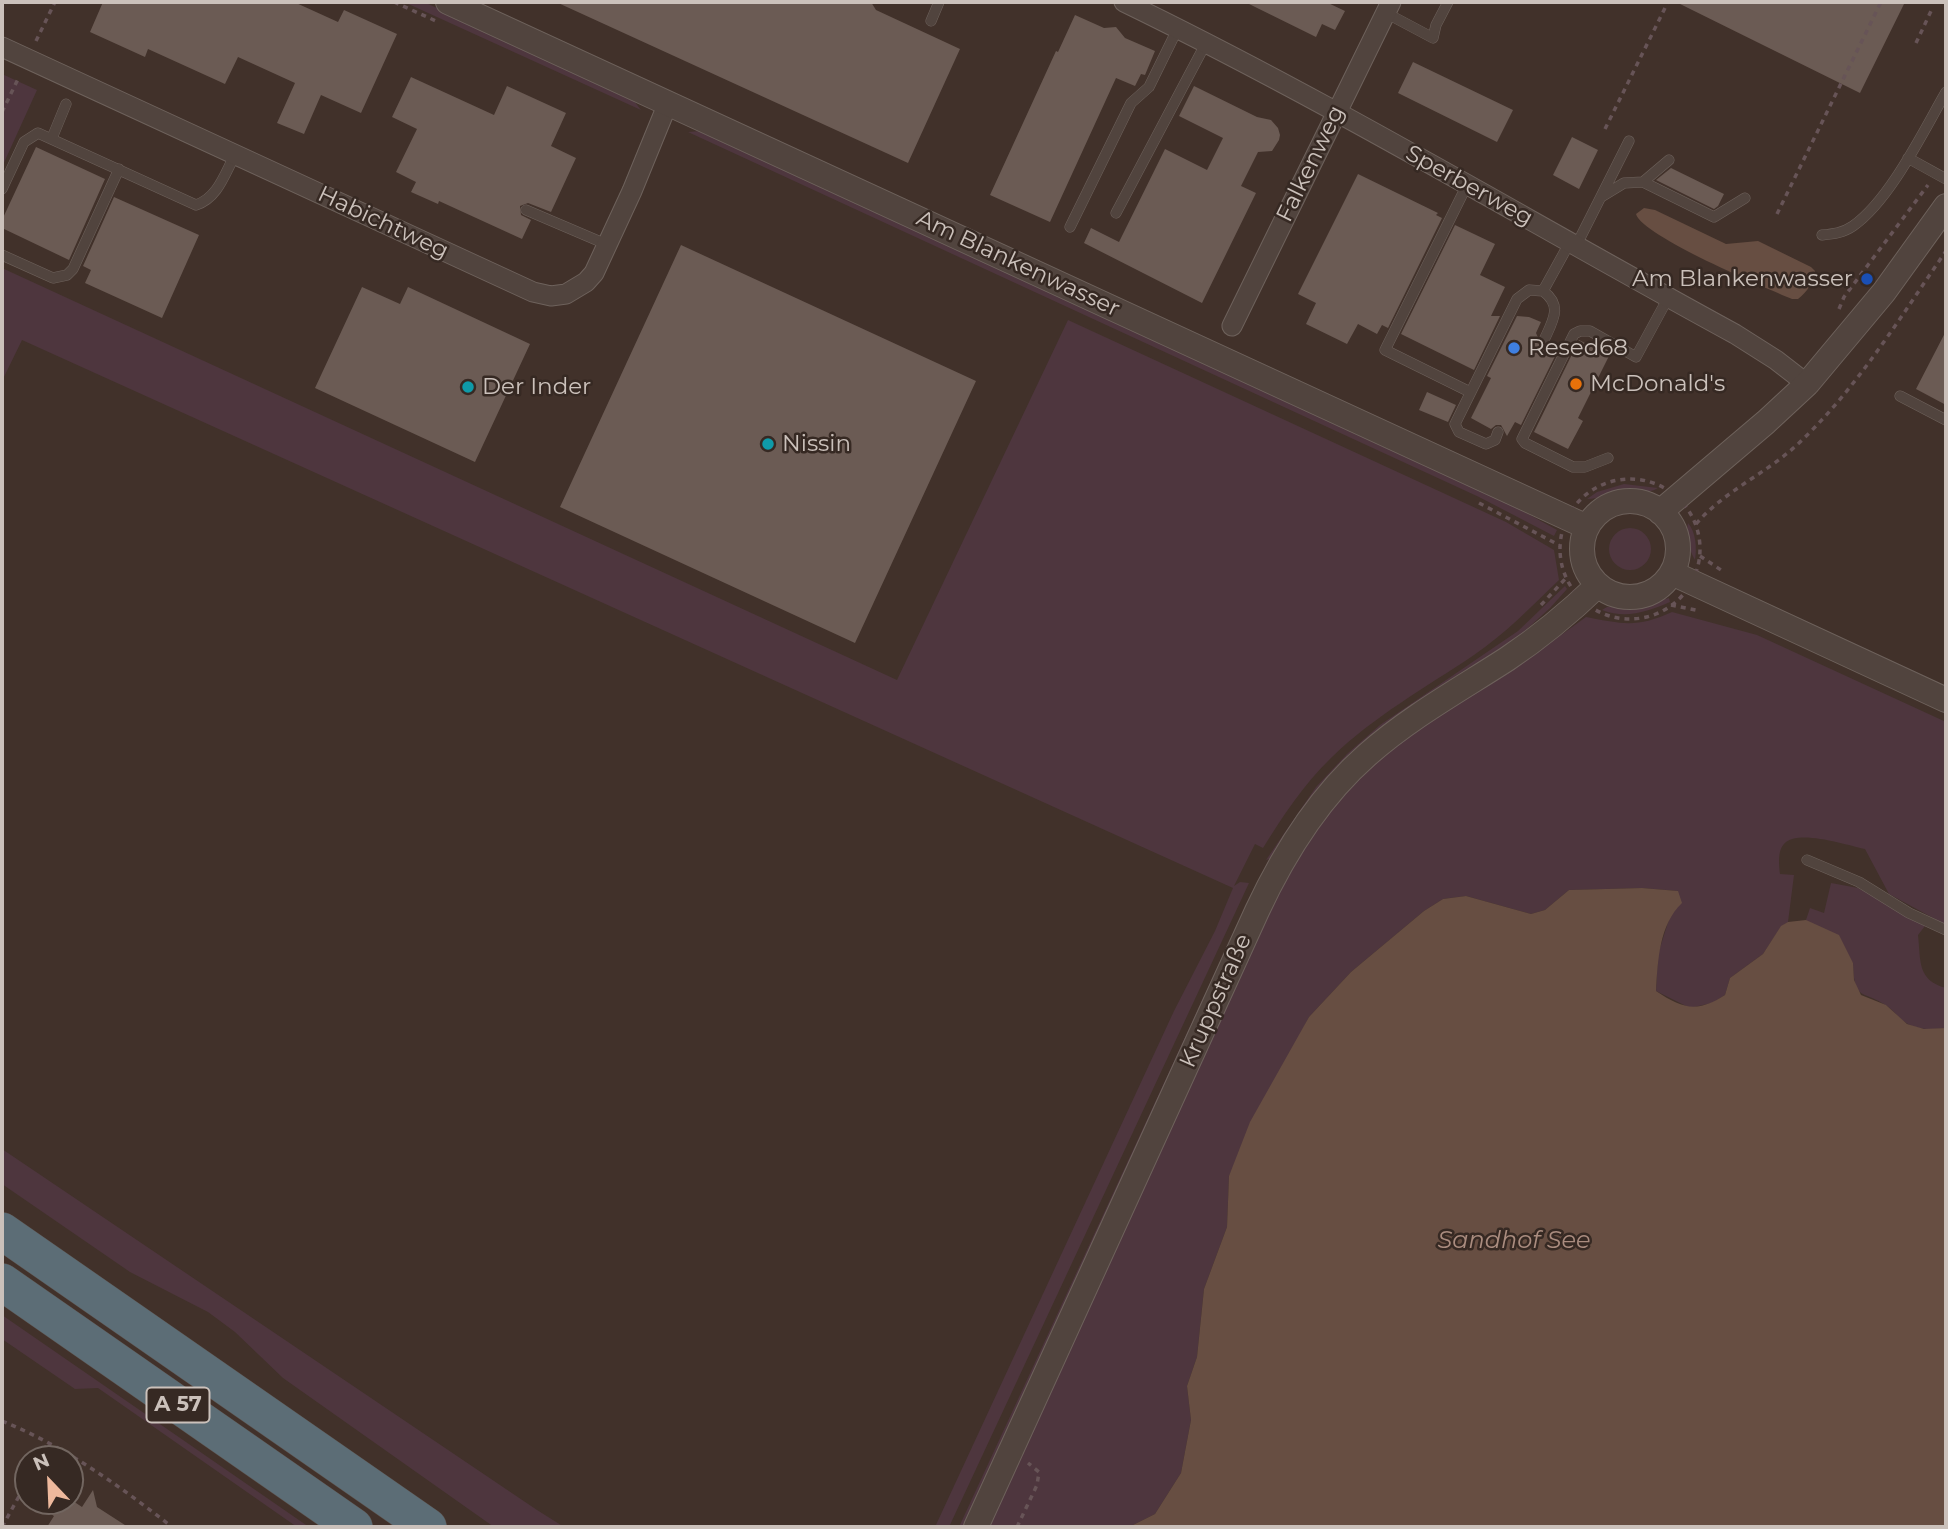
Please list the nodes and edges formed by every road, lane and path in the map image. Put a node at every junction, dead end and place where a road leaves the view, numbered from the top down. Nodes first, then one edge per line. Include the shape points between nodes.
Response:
1 (55, 2) edge
2 (448, 2) edge
3 (939, 2) edge
4 (1124, 2) edge
5 (1448, 2) edge
6 (1668, 2) edge
7 (1881, 2) edge
8 (1388, 7) edge
9 (1932, 9) dead end
10 (931, 21) dead end
11 (1178, 28) junction
12 (1206, 43) junction
13 (1916, 43) dead end
14 (2, 47) edge
15 (28, 59) junction
16 (1946, 92) edge
17 (668, 103) junction
18 (66, 104) dead end
19 (2, 112) edge
20 (1337, 113) junction
21 (1605, 129) dead end
22 (52, 138) junction
23 (1629, 141) dead end
24 (235, 155) junction
25 (1908, 158) junction
26 (1669, 160) dead end
27 (119, 169) junction
28 (1941, 176) edge
29 (1643, 182) junction
30 (1467, 185) junction
31 (2, 188) edge
32 (1601, 197) junction
33 (1745, 198) dead end
34 (1946, 205) edge
35 (526, 210) dead end
36 (1116, 213) dead end
37 (1777, 214) dead end
38 (1070, 227) dead end
39 (1822, 235) dead end
40 (608, 244) junction
41 (1573, 244) junction
42 (1946, 251) edge
43 (2, 255) edge
44 (1543, 291) junction
45 (1668, 298) junction
46 (1839, 312) dead end
47 (1232, 326) dead end
48 (1545, 338) dead end
49 (1807, 384) junction
50 (1470, 392) junction
51 (1900, 396) dead end
52 (1946, 420) edge
53 (1498, 432) dead end
54 (1608, 458) dead end
55 (1669, 504) junction
56 (1577, 522) junction
57 (1696, 524) junction
58 (1682, 578) junction
59 (1590, 593) junction
60 (1946, 700) edge
61 (1807, 860) dead end
62 (1946, 930) edge
63 (2, 1231) edge
64 (2, 1282) edge
65 (2, 1421) edge
66 (48, 1443) joint
67 (1011, 1452) junction
68 (14, 1505) edge
69 (2, 1527) edge
70 (173, 1527) edge
71 (354, 1527) edge
72 (428, 1527) edge
73 (975, 1527) edge
74 (1017, 1527) edge

1 - 15 path
2 - 17 street, Am Blankenwasser
3 - 10 lane
4 - 11 street, Sperberweg
5 - 8 lane via 1433,38
6 - 21 path
7 - 37 path
8 - 20 street, Falkenweg
9 - 13 path
11 - 12 street, Sperberweg
11 - 38 lane via 1149,87 1131,103
12 - 20 street, Sperberweg
12 - 36 lane
14 - 15 street, Habichtweg
15 - 19 path
15 - 24 street, Habichtweg
16 - 25 lane
17 - 40 street, Habichtweg
17 - 56 street, Am Blankenwasser
18 - 22 lane
20 - 30 street, Sperberweg
20 - 47 street, Falkenweg
22 - 27 lane
22 - 31 lane via 38,133 24,142
23 - 32 lane
24 - 27 lane via 216,191 196,205
24 - 40 street, Habichtweg via 533,292 551,296 575,290 594,273
25 - 28 lane
25 - 39 lane via 1863,217 1839,234
26 - 29 lane
27 - 43 lane via 68,275 53,278
28 - 46 path via 1844,297
29 - 32 lane via 1623,183
29 - 33 lane via 1714,217
30 - 41 street, Sperberweg
30 - 50 lane via 1385,351
32 - 41 lane
34 - 49 street via 1885,292
35 - 40 lane
41 - 44 lane
41 - 45 street, Sperberweg
42 - 57 path via 1855,380 1809,434 1716,503
44 - 48 lane via 1556,310
44 - 50 lane via 1530,290 1517,299
45 - 49 street, Sperberweg via 1763,351
45 - 54 lane via 1636,357 1590,331 1574,334 1522,439 1573,467
49 - 55 street
50 - 53 lane via 1455,421 1456,429 1486,444 1495,440
51 - 52 lane
55 - 56 street via 1621,502
55 - 56 path via 1659,485 1623,479 1589,492 1576,505
55 - 57 path
55 - 58 street
56 - 59 street
56 - 59 path via 1559,545 1560,557 1566,578
57 - 58 path via 1700,555
58 - 59 street via 1640,596
58 - 59 path via 1671,605 1635,619 1606,614
58 - 60 street
59 - 67 street, Kruppstraße via 1528,644 1382,742 1315,810 1257,911
61 - 62 lane via 1859,882
63 - 72 highway, A 57
64 - 71 highway, A 57
65 - 66 path
66 - 70 path via 114,1483
67 - 73 street, Kruppstraße
67 - 74 path via 1039,1472
68 - 69 path

